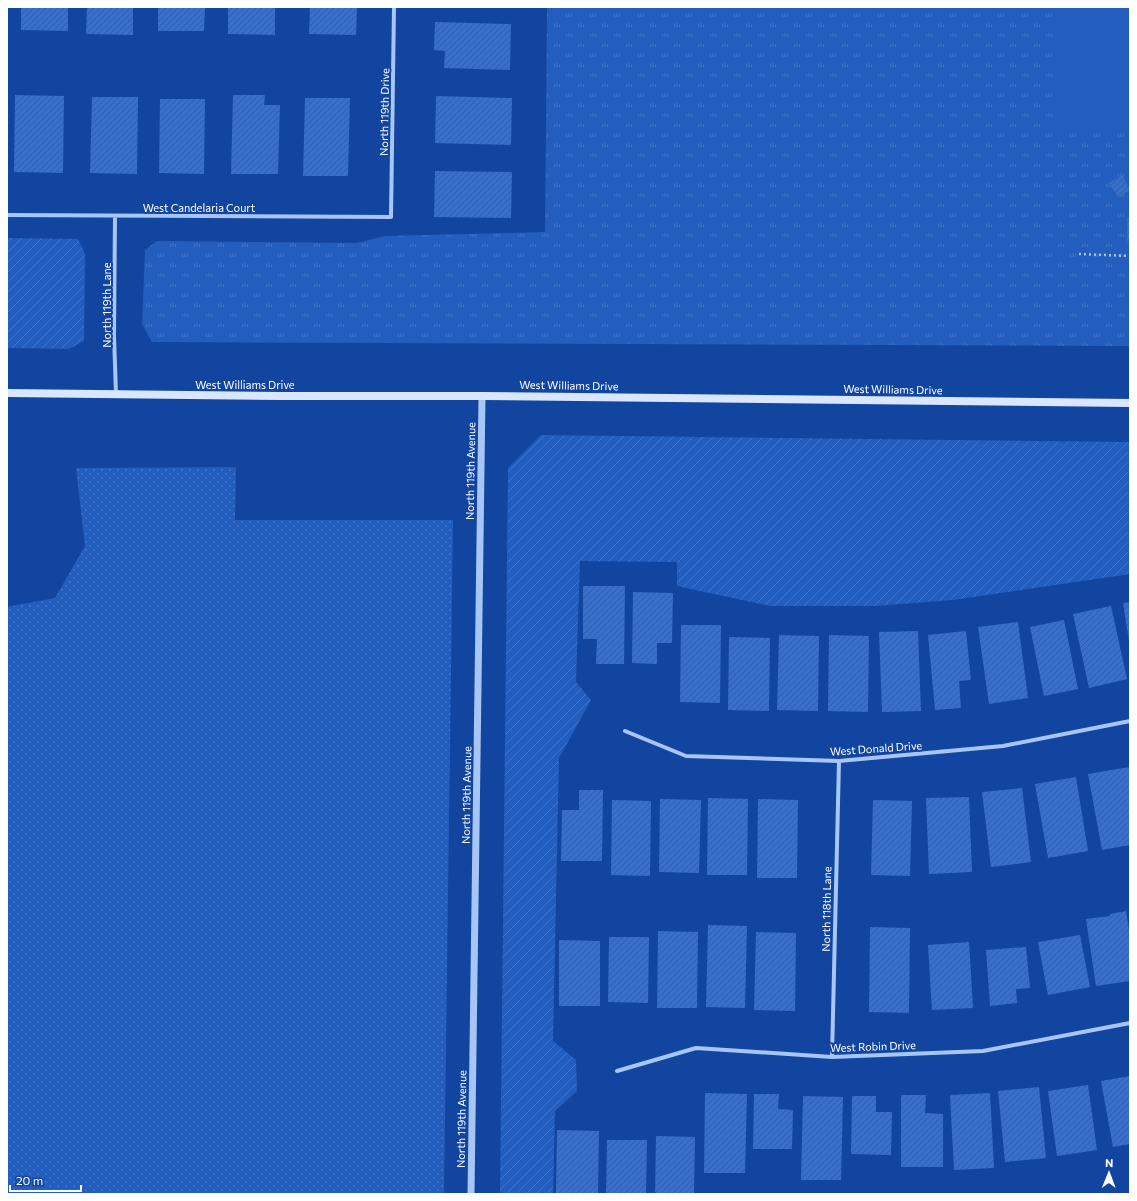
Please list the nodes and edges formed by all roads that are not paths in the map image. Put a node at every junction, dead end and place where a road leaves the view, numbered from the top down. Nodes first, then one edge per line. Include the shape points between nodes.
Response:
1 (394, 7) edge
2 (7, 216) edge
3 (115, 216) junction
4 (391, 217) joint
5 (7, 392) edge
6 (116, 394) junction
7 (482, 396) junction
8 (1130, 403) edge
9 (1130, 721) edge
10 (625, 731) dead end
11 (839, 761) junction
12 (1130, 1023) edge
13 (832, 1057) junction
14 (617, 1071) dead end
15 (471, 1194) edge

1 - 4 street, North 119th Drive
2 - 3 street, West Candelaria Court
3 - 4 street, West Candelaria Court
3 - 6 street, North 119th Lane
5 - 6 main road, West Williams Drive
6 - 7 main road, West Williams Drive
7 - 8 main road, West Williams Drive
7 - 15 street, North 119th Avenue
9 - 11 street, West Donald Drive via 1004,746
10 - 11 street, West Donald Drive via 686,756
11 - 13 street, North 118th Lane
12 - 13 street, West Robin Drive via 983,1051
13 - 14 street, West Robin Drive via 696,1048

